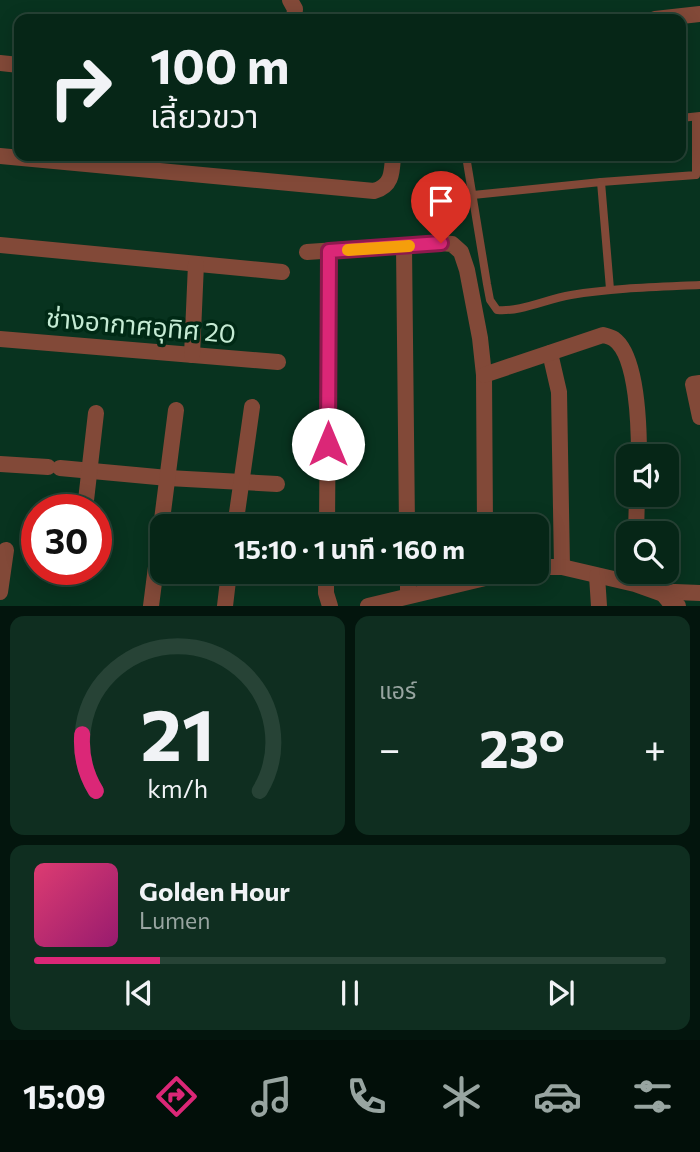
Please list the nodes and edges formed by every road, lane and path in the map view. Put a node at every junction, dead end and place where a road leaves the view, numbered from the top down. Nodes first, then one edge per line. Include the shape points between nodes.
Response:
1 (698, 116) edge
2 (698, 141) edge
3 (53, 161) edge
4 (393, 161) edge
5 (467, 161) edge
6 (698, 174) edge
7 (601, 183) junction
8 (473, 195) junction
9 (0, 245) edge
10 (404, 246) junction
11 (329, 251) junction
12 (307, 252) dead end
13 (196, 264) junction
14 (282, 272) dead end
15 (700, 285) edge
16 (610, 289) junction
17 (0, 340) edge
18 (550, 353) junction
19 (192, 355) junction
20 (278, 362) dead end
21 (484, 375) junction
22 (700, 383) edge
23 (251, 407) dead end
24 (176, 410) dead end
25 (96, 414) dead end
26 (700, 417) edge
27 (638, 444) edge
28 (0, 464) edge
29 (89, 469) junction
30 (168, 478) junction
31 (241, 482) junction
32 (277, 484) dead end
33 (86, 494) edge
34 (237, 514) edge
35 (327, 514) edge
36 (407, 514) edge
37 (485, 514) edge
38 (6, 550) dead end
39 (562, 567) junction
40 (549, 568) edge
41 (597, 576) junction
42 (616, 577) edge
43 (228, 584) edge
44 (326, 584) edge
45 (408, 584) edge
46 (450, 584) edge
47 (646, 584) edge
48 (0, 592) edge
49 (700, 593) edge
50 (663, 594) junction
51 (408, 595) junction
52 (151, 606) edge
53 (225, 606) edge
54 (330, 606) edge
55 (368, 606) edge
56 (599, 606) edge
57 (678, 606) edge

1 - 2 lane
2 - 6 lane
3 - 4 street via 374,191 388,182
5 - 8 lane
6 - 7 lane
7 - 8 lane
7 - 16 lane
8 - 16 lane via 488,292 497,310
9 - 13 street
10 - 11 street
10 - 21 street via 452,244 461,252
10 - 36 street
11 - 12 street
11 - 35 street
13 - 14 street
13 - 19 street
15 - 16 lane
17 - 19 street, ช่างอากาศอุทิศ 20
18 - 21 street
18 - 27 street via 603,335 614,339 636,389
18 - 39 street via 559,392
19 - 20 street, ช่างอากาศอุทิศ 20
21 - 37 street
22 - 26 street via 693,384
23 - 31 street
24 - 30 street
25 - 29 street
28 - 29 street
29 - 30 street
29 - 33 street
30 - 31 street
30 - 52 street
31 - 32 street
31 - 34 street
38 - 48 street
39 - 40 street
39 - 41 street
41 - 42 street
41 - 56 street
43 - 53 street
44 - 54 street
45 - 51 street
46 - 51 street
47 - 50 street
49 - 50 street
50 - 57 street
51 - 55 street

